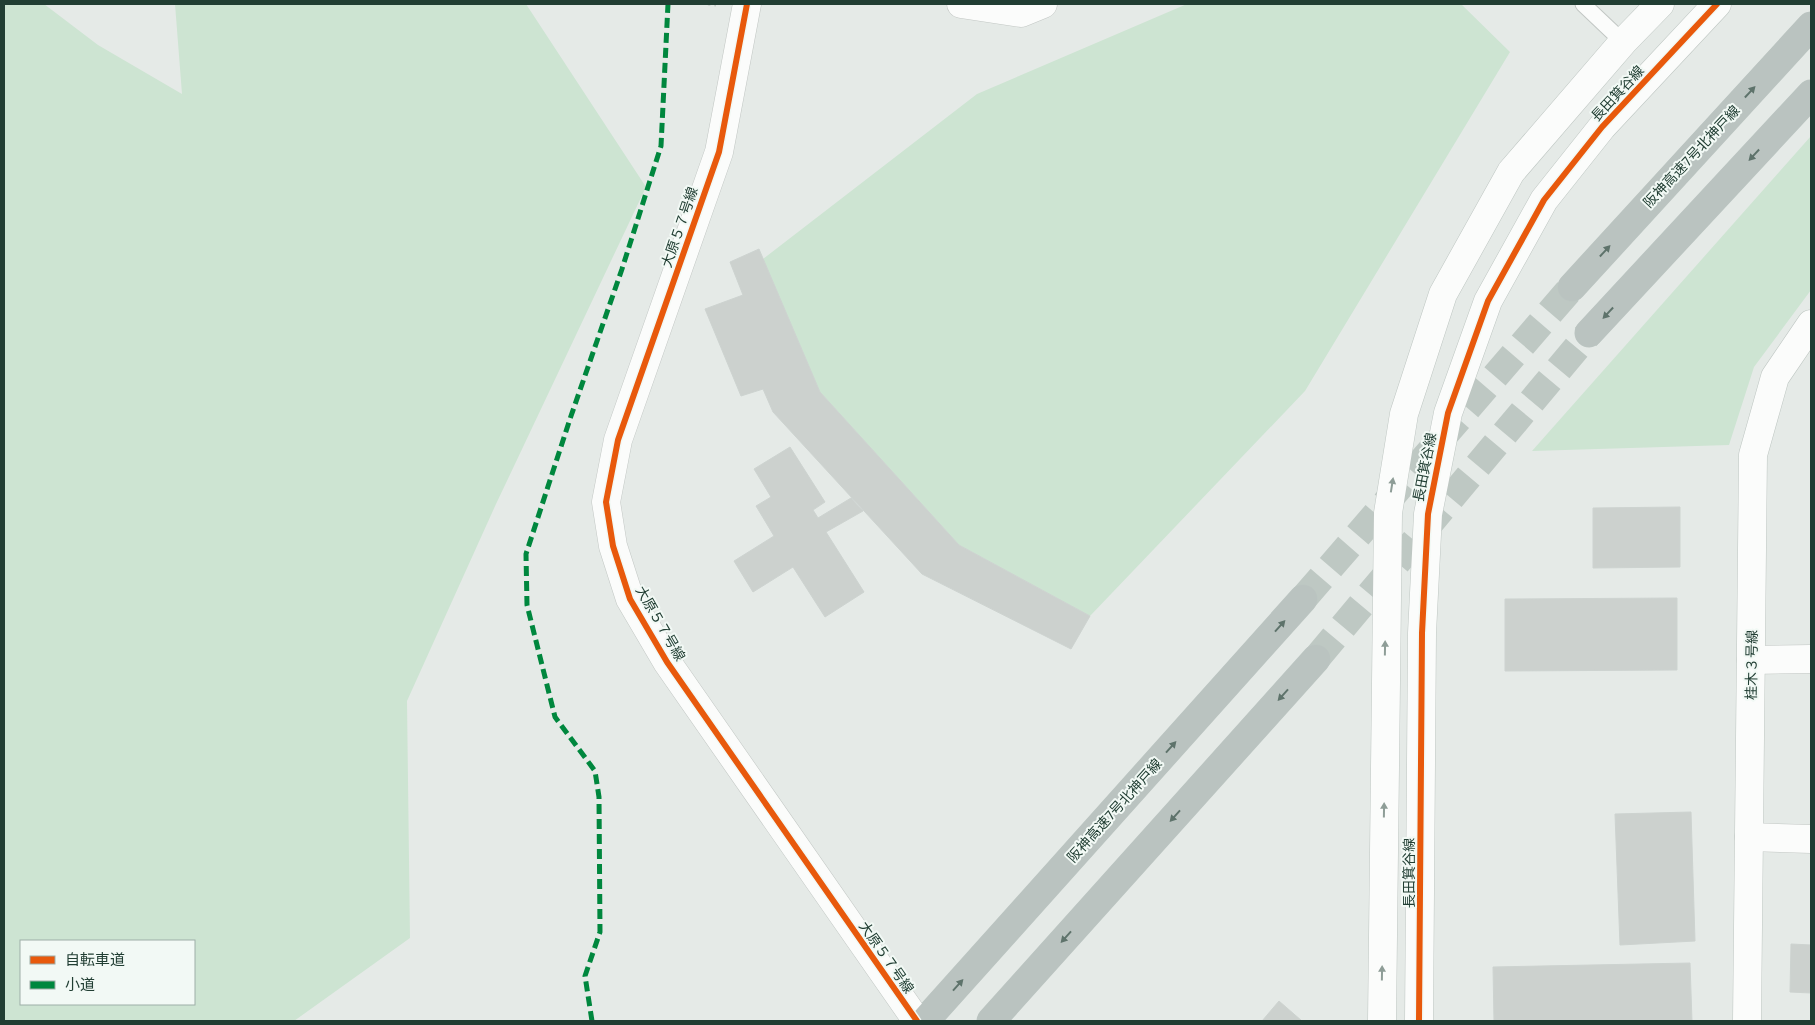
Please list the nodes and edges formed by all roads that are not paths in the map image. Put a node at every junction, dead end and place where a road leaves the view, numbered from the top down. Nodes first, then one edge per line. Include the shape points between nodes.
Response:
1 (747, 4) edge
2 (961, 4) edge
3 (1043, 4) edge
4 (1583, 4) edge
5 (1660, 4) edge
6 (1717, 4) edge
7 (1811, 26) edge
8 (1623, 42) junction
9 (1811, 94) edge
10 (1572, 286) tunnel mouth
11 (1811, 324) edge
12 (1589, 333) tunnel mouth
13 (1304, 599) tunnel mouth
14 (1316, 659) tunnel mouth
15 (1811, 659) edge
16 (1751, 660) junction
17 (1749, 837) junction
18 (1811, 839) edge
19 (917, 1021) edge
20 (925, 1021) edge
21 (991, 1021) edge
22 (1382, 1021) edge
23 (1419, 1021) edge
24 (1747, 1021) edge

1 - 19 street, 大原５７号線 via 719,152 618,440 606,502 613,546 630,599 667,662
2 - 3 street via 1021,13
4 - 8 lane
5 - 8 street, 長田箕谷線
6 - 23 street, 長田箕谷線 via 1602,127 1544,200 1488,302 1448,413 1428,514 1422,633
10 -> 7 highway, 阪神高速7号北神戸線
22 -> 8 street, 長田箕谷線 via 1388,512 1404,414 1443,294 1511,172
9 -> 12 highway
11 - 16 street, 桂木３号線 via 1775,377 1752,455
20 -> 13 highway, 阪神高速7号北神戸線
14 -> 21 highway
15 - 16 street
16 - 17 street, 桂木３号線
17 - 18 street
17 - 24 street, 桂木３号線

